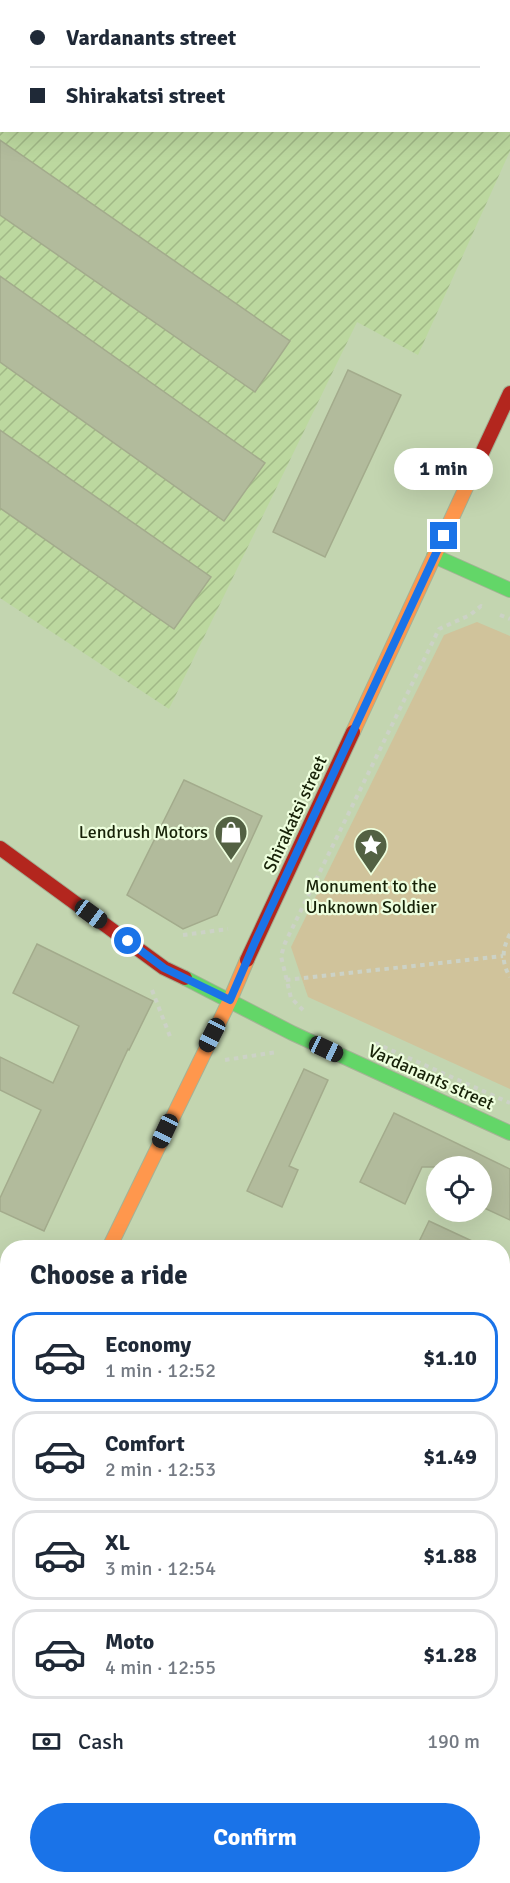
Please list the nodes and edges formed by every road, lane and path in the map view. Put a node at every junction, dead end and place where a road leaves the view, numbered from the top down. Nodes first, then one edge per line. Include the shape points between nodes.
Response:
1 (510, 393) edge
2 (434, 556) junction
3 (510, 590) edge
4 (481, 606) dead end
5 (0, 848) edge
6 (228, 929) dead end
7 (510, 934) edge
8 (183, 935) dead end
9 (503, 956) junction
10 (510, 977) edge
11 (286, 980) junction
12 (152, 990) dead end
13 (230, 1000) junction
14 (314, 1015) dead end
15 (171, 1039) dead end
16 (368, 1039) dead end
17 (284, 1050) dead end
18 (219, 1061) dead end
19 (510, 1103) edge
20 (510, 1133) edge
21 (113, 1240) edge

1 - 2 street, Shirakatsi street
2 - 3 street
2 - 13 street, Shirakatsi street
4 - 11 path via 439,628 285,943 281,956
5 - 13 street, Vardanants street via 164,968
6 - 8 path
7 - 9 path
9 - 10 path
9 - 11 path
11 - 14 path via 291,998
12 - 15 path
13 - 20 street, Vardanants street via 292,1033
13 - 21 street, Shirakatsi street
16 - 19 path
17 - 18 path

